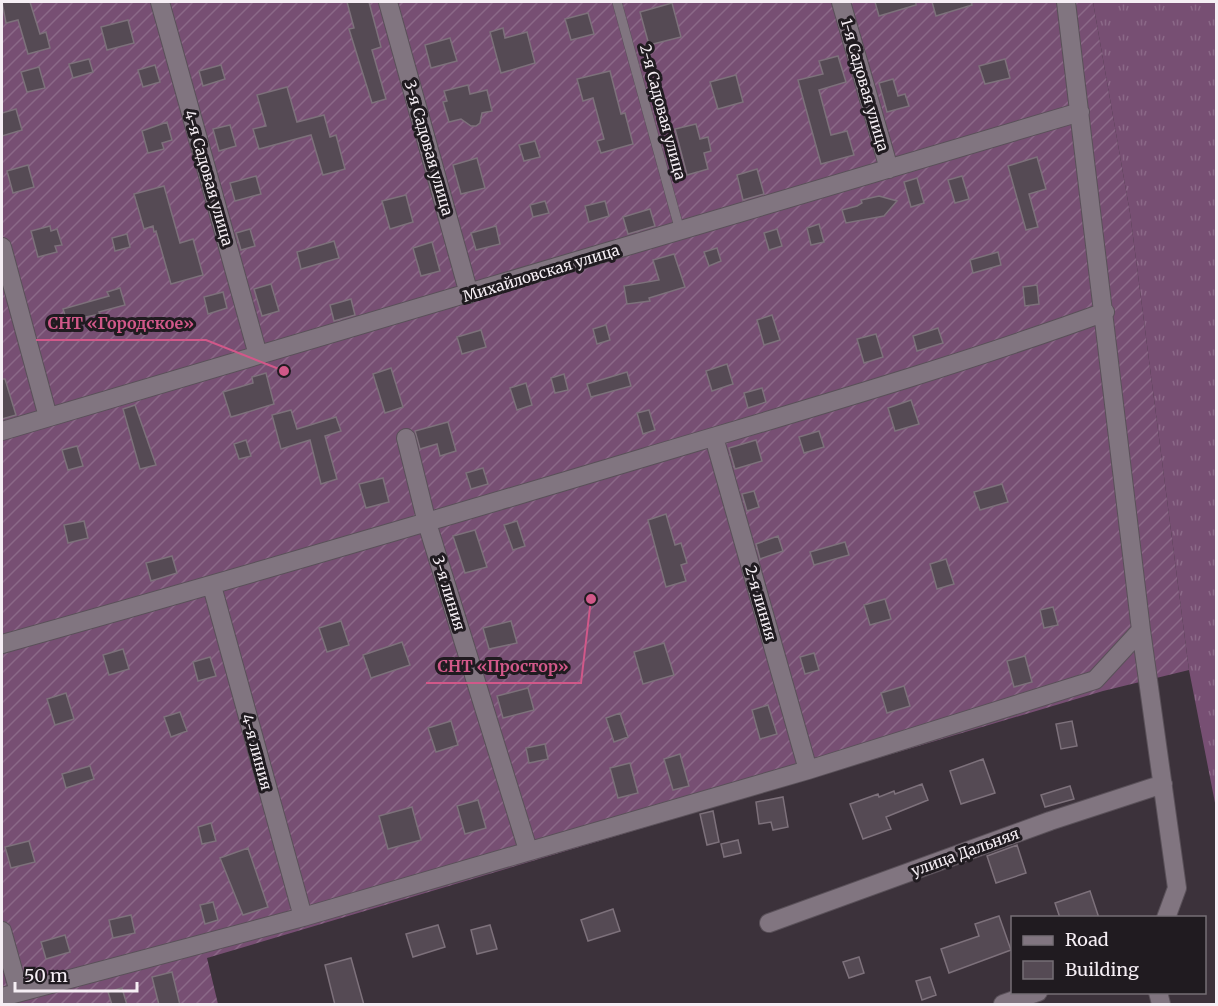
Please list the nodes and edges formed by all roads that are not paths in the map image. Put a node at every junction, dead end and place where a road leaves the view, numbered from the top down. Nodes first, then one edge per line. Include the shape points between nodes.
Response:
1 (160, 2) edge
2 (388, 2) edge
3 (617, 2) edge
4 (841, 2) edge
5 (1066, 2) edge
6 (1080, 112) junction
7 (889, 169) junction
8 (680, 231) junction
9 (2, 247) edge
10 (470, 294) junction
11 (1105, 312) junction
12 (258, 355) junction
13 (48, 417) junction
14 (2, 431) edge
15 (714, 437) junction
16 (406, 438) dead end
17 (427, 522) junction
18 (212, 586) junction
19 (1141, 630) junction
20 (2, 644) edge
21 (808, 770) junction
22 (1163, 784) junction
23 (528, 850) junction
24 (1167, 916) edge
25 (303, 918) junction
26 (769, 923) dead end
27 (2, 930) edge
28 (19, 992) junction
29 (1035, 994) edge
30 (2, 997) edge
31 (1003, 1005) edge

1 - 12 street, 4-я Садовая улица
2 - 10 street, 3-я Садовая улица
3 - 8 lane, 2-я Садовая улица
4 - 7 street, 1-я Садовая улица
5 - 6 street
6 - 7 street, Михайловская улица
6 - 11 street
7 - 8 street, Михайловская улица
8 - 10 street, Михайловская улица
9 - 13 street
10 - 12 street, Михайловская улица
11 - 15 street
11 - 19 street
12 - 13 street, Михайловская улица
13 - 14 street, Михайловская улица
15 - 17 street
15 - 21 street, 2-я линия
16 - 17 street, 3-я линия
17 - 18 street
17 - 23 street, 3-я линия
18 - 20 street
18 - 25 street, 4-я линия
19 - 21 street via 1095,680
19 - 22 street
21 - 23 street
22 - 24 street via 1177,888
22 - 26 street, улица Дальняя
23 - 25 street
25 - 28 street
27 - 28 street
28 - 30 street
29 - 31 street

